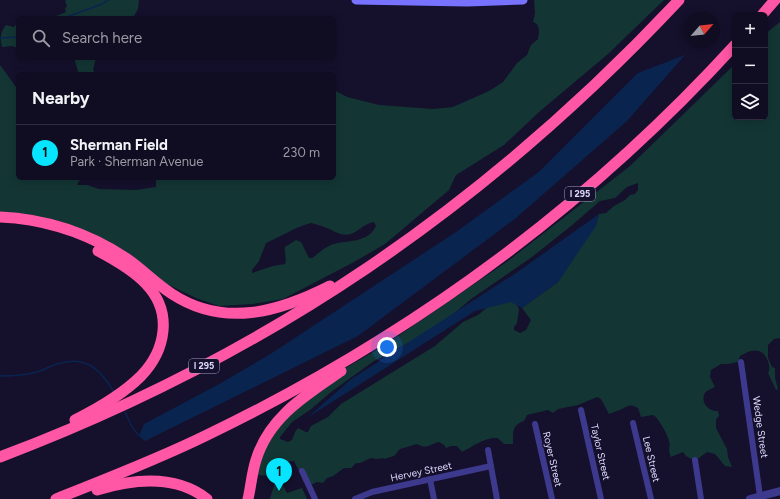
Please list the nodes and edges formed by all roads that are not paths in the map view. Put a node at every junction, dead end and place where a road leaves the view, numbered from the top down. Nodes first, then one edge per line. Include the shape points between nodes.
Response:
1 (356, 0) edge
2 (523, 0) edge
3 (679, 0) edge
4 (775, 0) edge
5 (765, 12) edge
6 (732, 48) edge
7 (0, 217) edge
8 (0, 224) edge
9 (395, 249) junction
10 (409, 323) junction
11 (741, 362) dead end
12 (581, 410) dead end
13 (633, 423) dead end
14 (535, 424) dead end
15 (488, 450) dead end
16 (0, 456) edge
17 (695, 460) dead end
18 (491, 466) junction
19 (302, 472) dead end
20 (430, 479) junction
21 (780, 491) edge
22 (372, 492) junction
23 (760, 496) junction
24 (56, 499) edge
25 (70, 499) edge
26 (207, 499) edge
27 (248, 499) edge
28 (315, 499) edge
29 (355, 499) edge
30 (374, 499) edge
31 (434, 499) edge
32 (497, 499) edge
33 (552, 499) edge
34 (601, 499) edge
35 (651, 499) edge
36 (701, 499) edge
37 (750, 499) edge

1 - 2 main road
3 - 9 highway, I 295 via 602,79 545,131 462,200
4 - 5 highway
6 - 10 highway, I 295 via 655,127 580,195 493,264
7 - 9 highway via 44,223 81,234 127,259 179,298 195,306 223,313 252,313 293,302 330,286
8 - 16 highway via 32,228 62,236 82,243 119,263 141,279 153,292 162,312 163,326 162,341 154,360 126,390 72,422
9 - 16 highway, I 295 via 299,312 200,368 99,417
10 - 24 highway, I 295 via 298,389 222,428 153,460
10 - 27 highway via 377,348 302,398 279,419 258,452
11 - 23 street, Wedge Street
12 - 34 street, Taylor Street
13 - 35 street, Lee Street
14 - 33 street, Royer Street
15 - 18 street
17 - 36 street
18 - 20 street, Hervey Street
18 - 32 street
19 - 28 street
20 - 22 street, Hervey Street
20 - 31 street
21 - 23 street
22 - 29 street, Hervey Street
22 - 30 street
23 - 37 street
25 - 26 highway via 107,487 146,481 182,485

